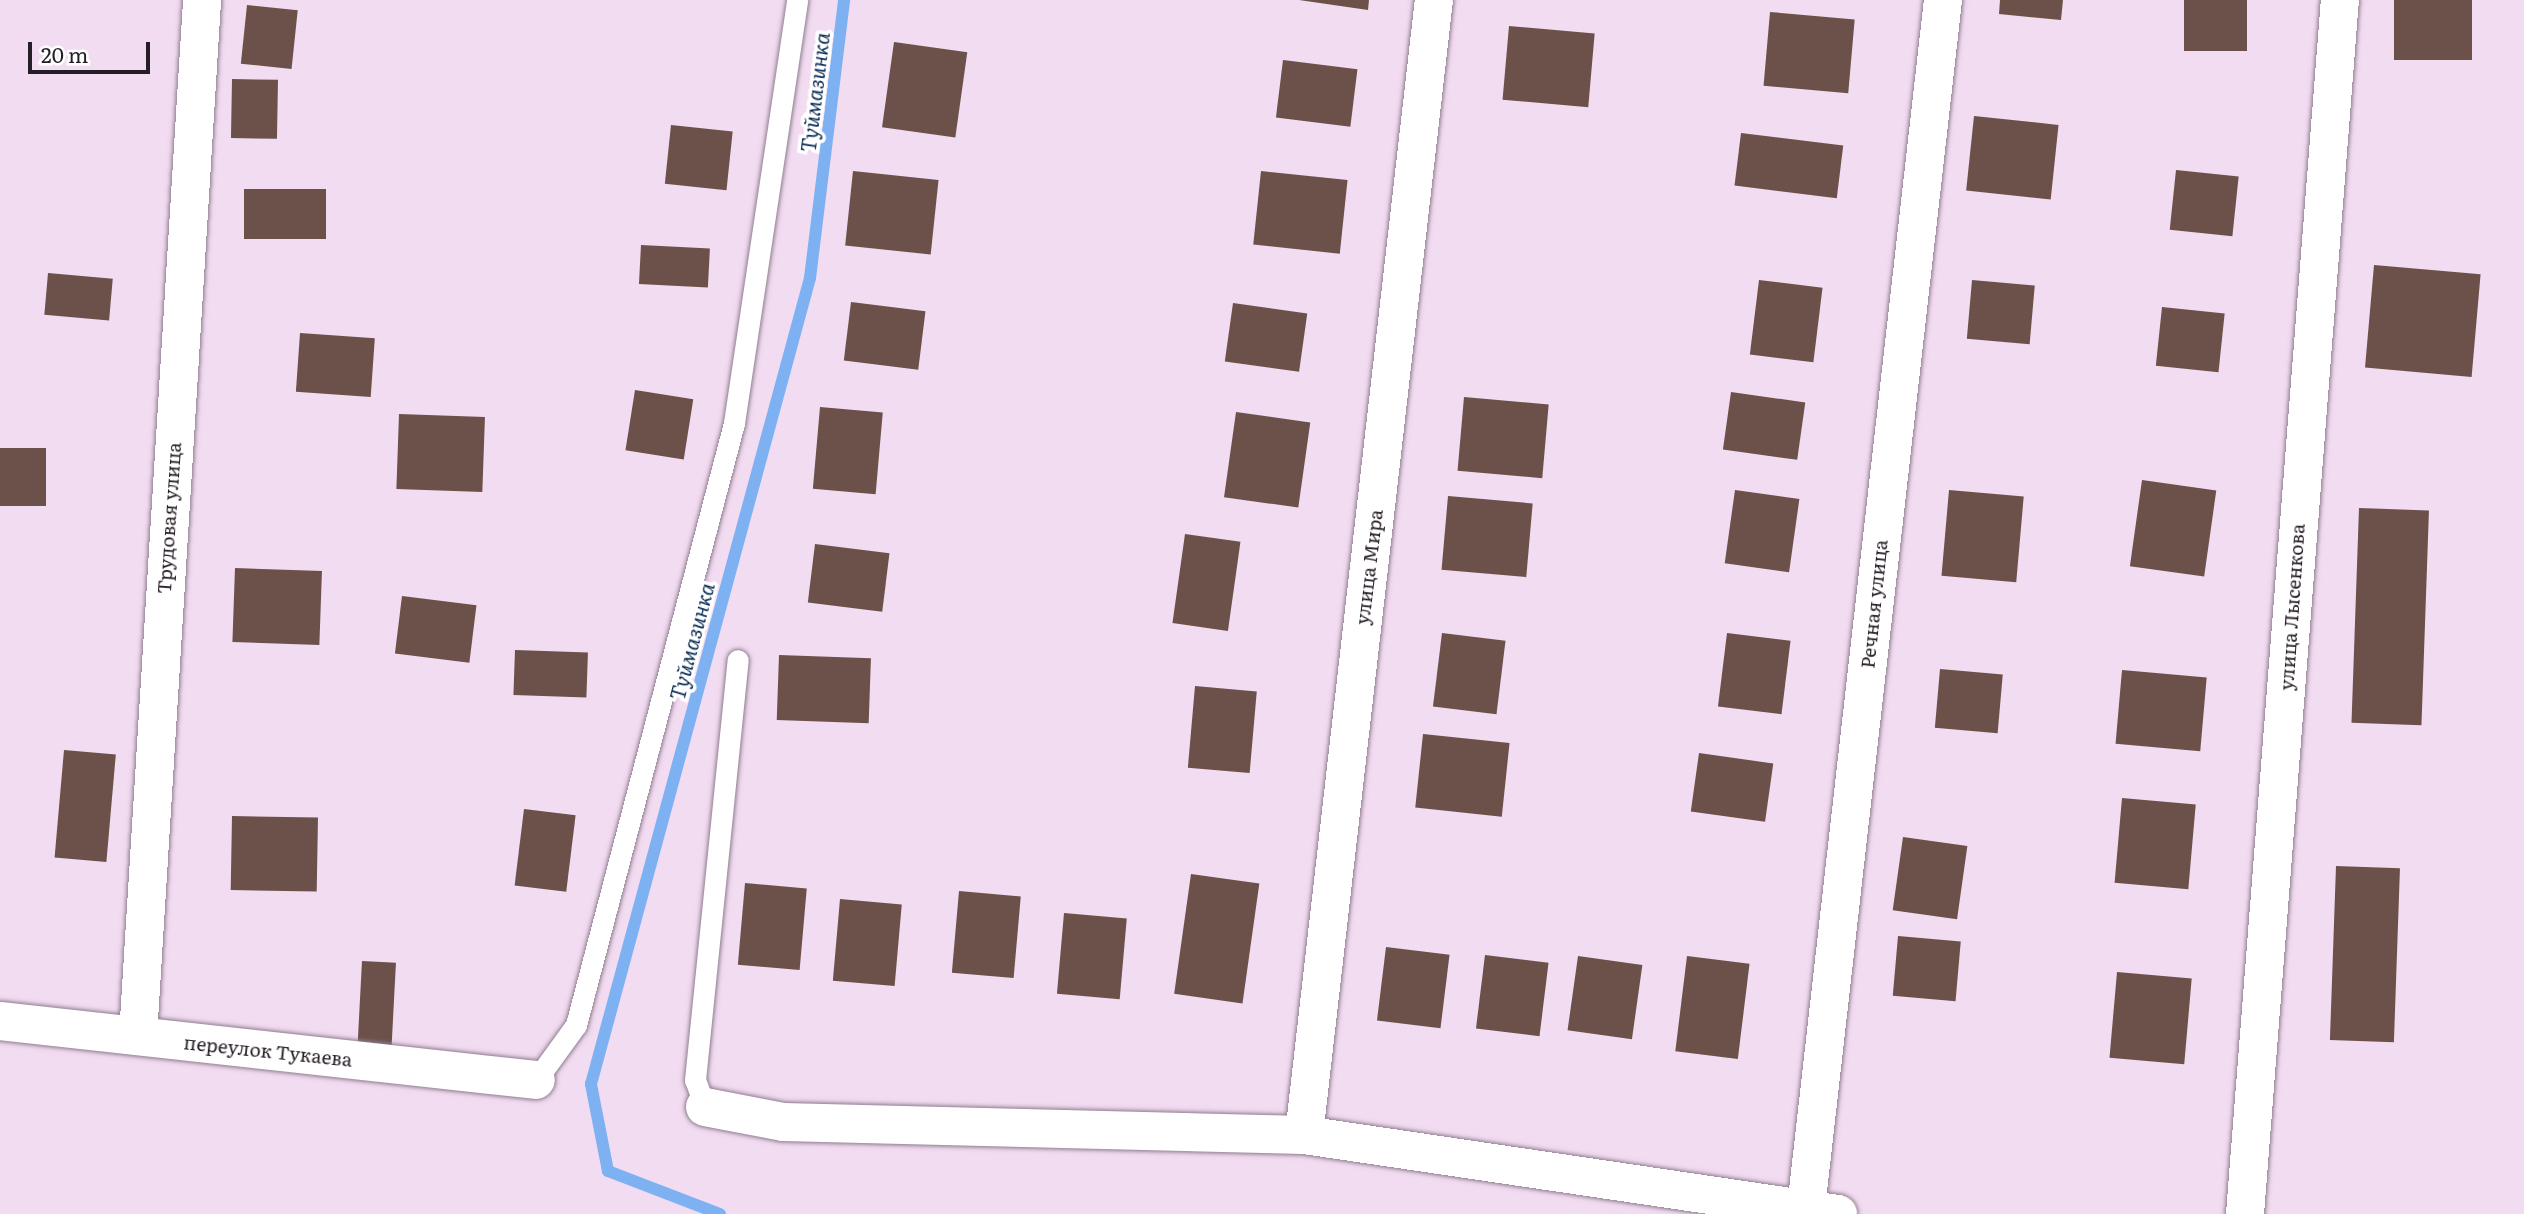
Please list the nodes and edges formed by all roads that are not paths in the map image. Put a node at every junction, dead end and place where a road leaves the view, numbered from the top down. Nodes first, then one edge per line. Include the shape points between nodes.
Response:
1 (202, 0) edge
2 (797, 0) edge
3 (1434, 0) edge
4 (1943, 0) edge
5 (2340, 0) edge
6 (738, 660) dead end
7 (0, 1021) edge
8 (138, 1037) junction
9 (536, 1080) joint
10 (705, 1107) joint
11 (1304, 1135) junction
12 (1822, 1211) edge
13 (2245, 1214) edge

1 - 8 street, Трудовая улица
2 - 9 lane via 734,423 576,1025
3 - 11 street, улица Мира
4 - 12 street, Речная улица
5 - 13 street, улица Лысенкова
6 - 10 lane via 695,1080
7 - 8 street, переулок Тукаева
8 - 9 street, переулок Тукаева
10 - 11 street via 783,1122
11 - 12 street

